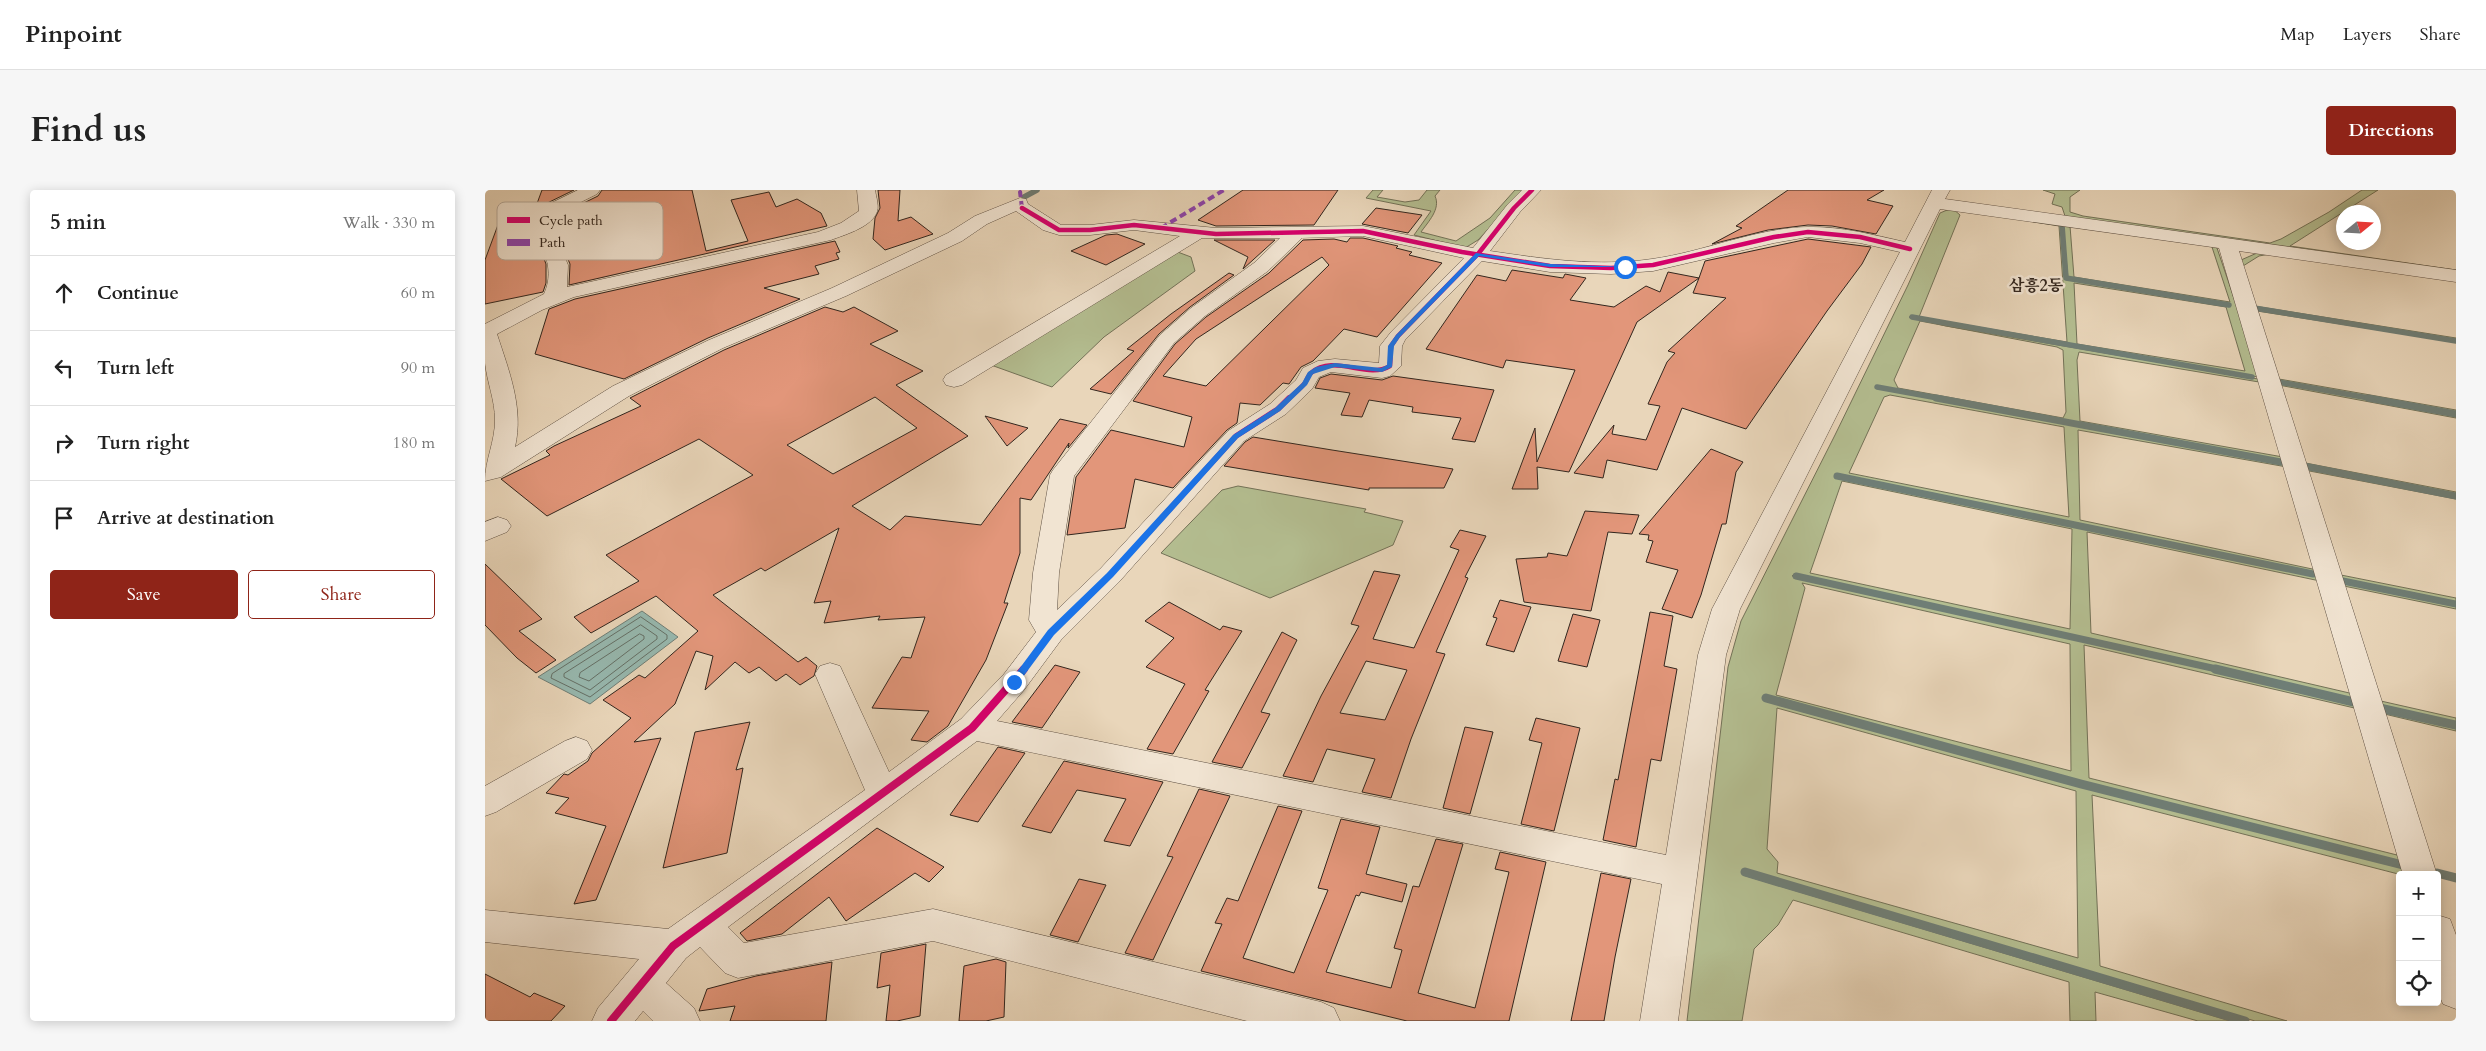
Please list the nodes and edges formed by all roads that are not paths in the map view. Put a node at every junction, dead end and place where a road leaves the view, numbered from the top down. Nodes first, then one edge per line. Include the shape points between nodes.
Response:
1 (591, 190) edge
2 (865, 190) edge
3 (1532, 190) edge
4 (1938, 196) edge
5 (567, 202) edge
6 (1297, 232) junction
7 (1197, 233) junction
8 (2227, 243) junction
9 (1911, 249) junction
10 (1478, 254) junction
11 (557, 260) edge
12 (2456, 276) edge
13 (552, 298) junction
14 (486, 332) edge
15 (954, 380) dead end
16 (489, 474) edge
17 (1051, 633) junction
18 (830, 674) dead end
19 (972, 728) junction
20 (576, 750) dead end
21 (883, 794) junction
22 (485, 802) edge
23 (2419, 871) edge
24 (1680, 873) junction
25 (702, 925) junction
26 (485, 926) edge
27 (2441, 944) edge
28 (673, 946) junction
29 (641, 985) junction
30 (2456, 991) edge
31 (611, 1021) edge
32 (681, 1021) edge
33 (1321, 1021) edge
34 (1659, 1021) edge

1 - 5 street
2 - 13 street via 868,213 849,226 830,233 743,256
3 - 10 street
4 - 8 street
4 - 9 street
6 - 7 street
6 - 10 street via 1376,232
6 - 17 street via 1261,267 1198,312 1167,339 1062,475 1046,573 1043,620
7 - 15 street
7 - 16 street via 1140,226 1059,230 1021,206 981,220 955,237 839,292 716,344 621,390
8 - 12 street
8 - 23 street
9 - 10 street via 1860,237 1808,232 1666,262 1625,267 1550,266
9 - 24 street via 1727,609 1712,655
10 - 17 street via 1398,336 1391,346 1390,366 1382,370 1335,365 1311,373 1278,409 1236,436 1110,575
11 - 13 street via 556,290
13 - 14 street
14 - 16 street via 503,385 507,417 507,436 498,464
17 - 19 street via 1014,682
18 - 21 street
19 - 21 street
19 - 24 street
20 - 22 street
21 - 25 street
24 - 34 street
25 - 28 street
25 - 33 street via 738,961 933,925
26 - 28 street
27 - 30 street
28 - 29 street
29 - 31 street
29 - 32 street

